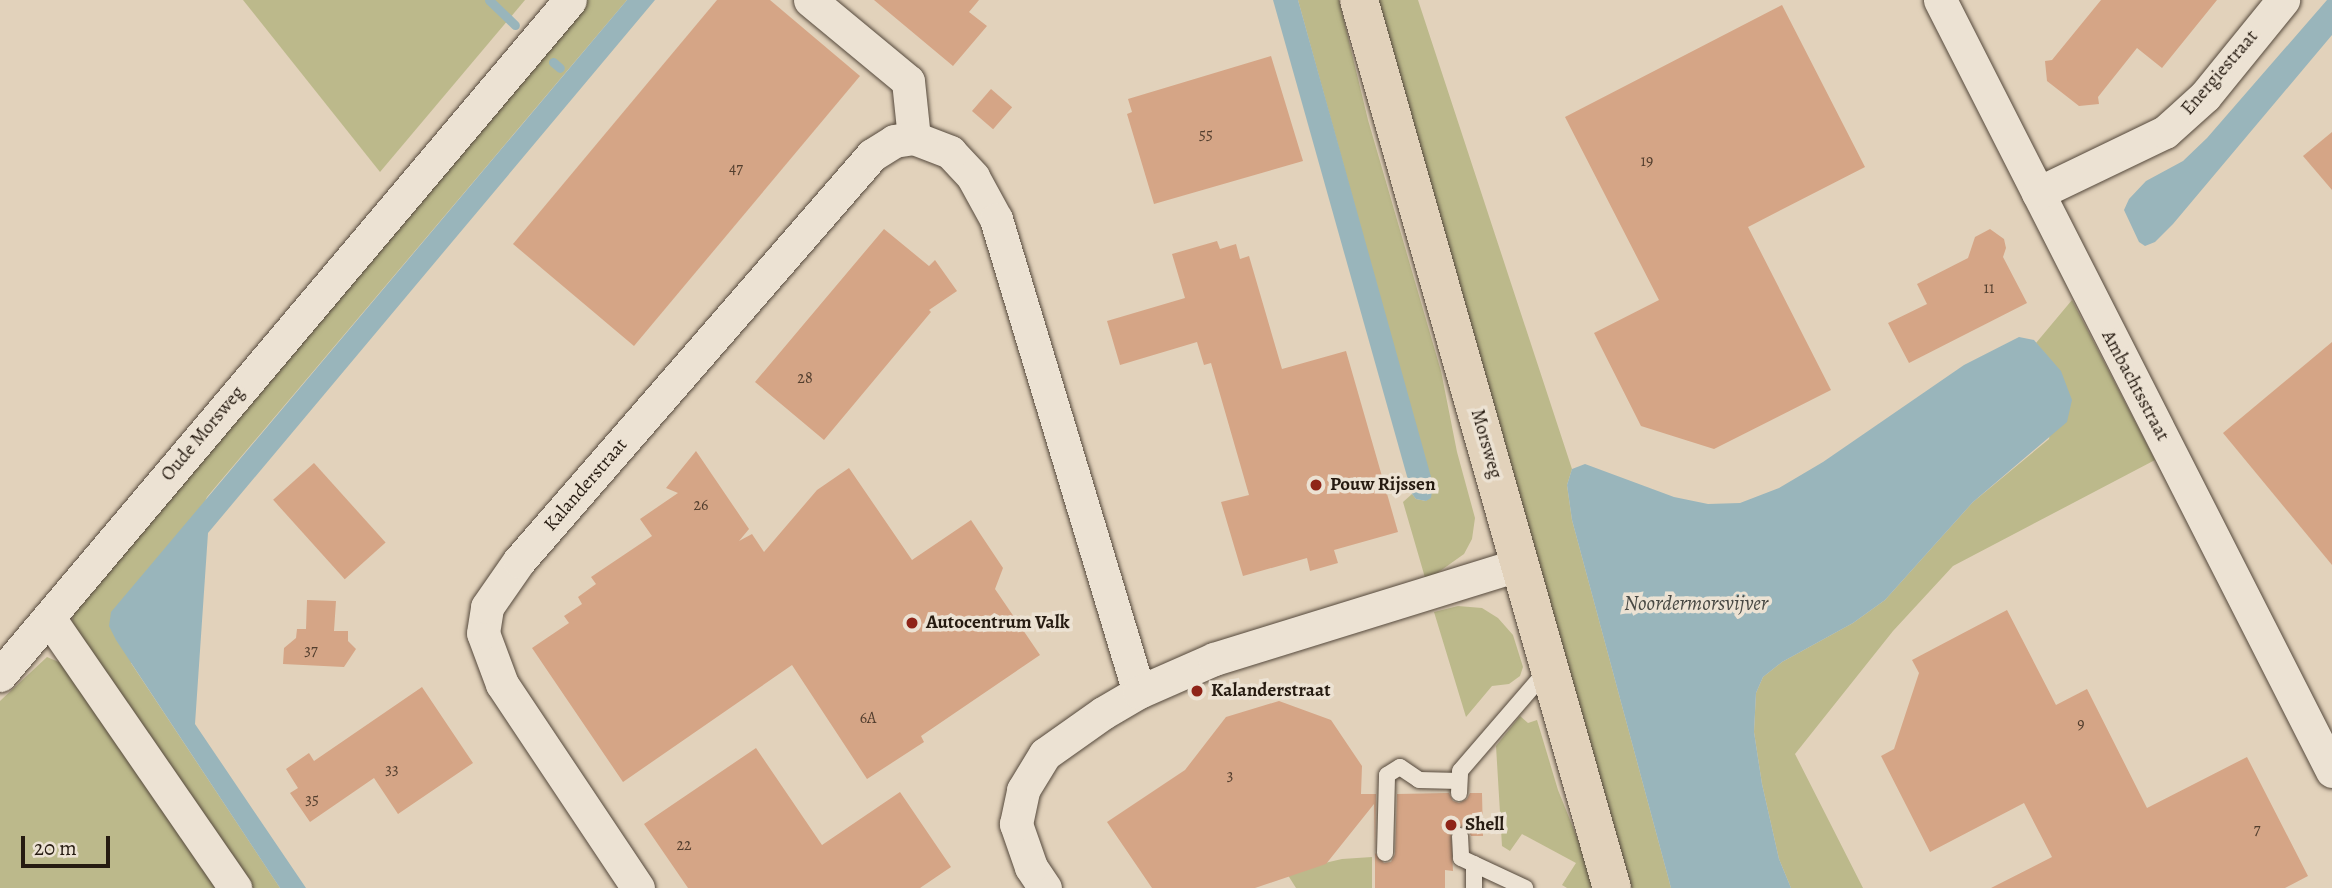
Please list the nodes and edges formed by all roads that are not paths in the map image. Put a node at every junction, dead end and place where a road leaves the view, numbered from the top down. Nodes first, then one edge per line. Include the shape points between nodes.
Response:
1 (570, 0) edge
2 (810, 0) edge
3 (1359, 0) edge
4 (1940, 0) edge
5 (2283, 0) edge
6 (914, 138) junction
7 (2038, 193) junction
8 (1520, 565) junction
9 (49, 618) junction
10 (1550, 667) junction
11 (0, 675) edge
12 (1139, 692) junction
13 (2332, 771) edge
14 (1460, 836) dead end
15 (1385, 853) dead end
16 (1474, 864) junction
17 (235, 888) edge
18 (638, 888) edge
19 (1045, 888) edge
20 (1474, 888) edge
21 (1525, 888) edge
22 (1612, 888) edge

1 - 9 street, Oude Morsweg
2 - 6 street via 908,80
3 - 8 main road, Morsweg
4 - 7 street, Ambachtsstraat
5 - 7 street, Energiestraat via 2205,96 2165,132
6 - 12 street via 940,146 960,160 996,219
6 - 18 street, Kalanderstraat via 894,141 872,155 519,561 487,607 483,633 502,684
7 - 13 street, Ambachtsstraat
8 - 10 main road, Morsweg
8 - 12 street via 1214,659
9 - 11 street
9 - 17 street
10 - 15 lane via 1460,771 1459,787 1419,780 1400,767 1387,775
10 - 22 main road, Morsweg
12 - 19 street via 1045,754 1023,790 1016,824 1031,867
14 - 16 lane via 1461,858
16 - 20 lane
16 - 21 lane

